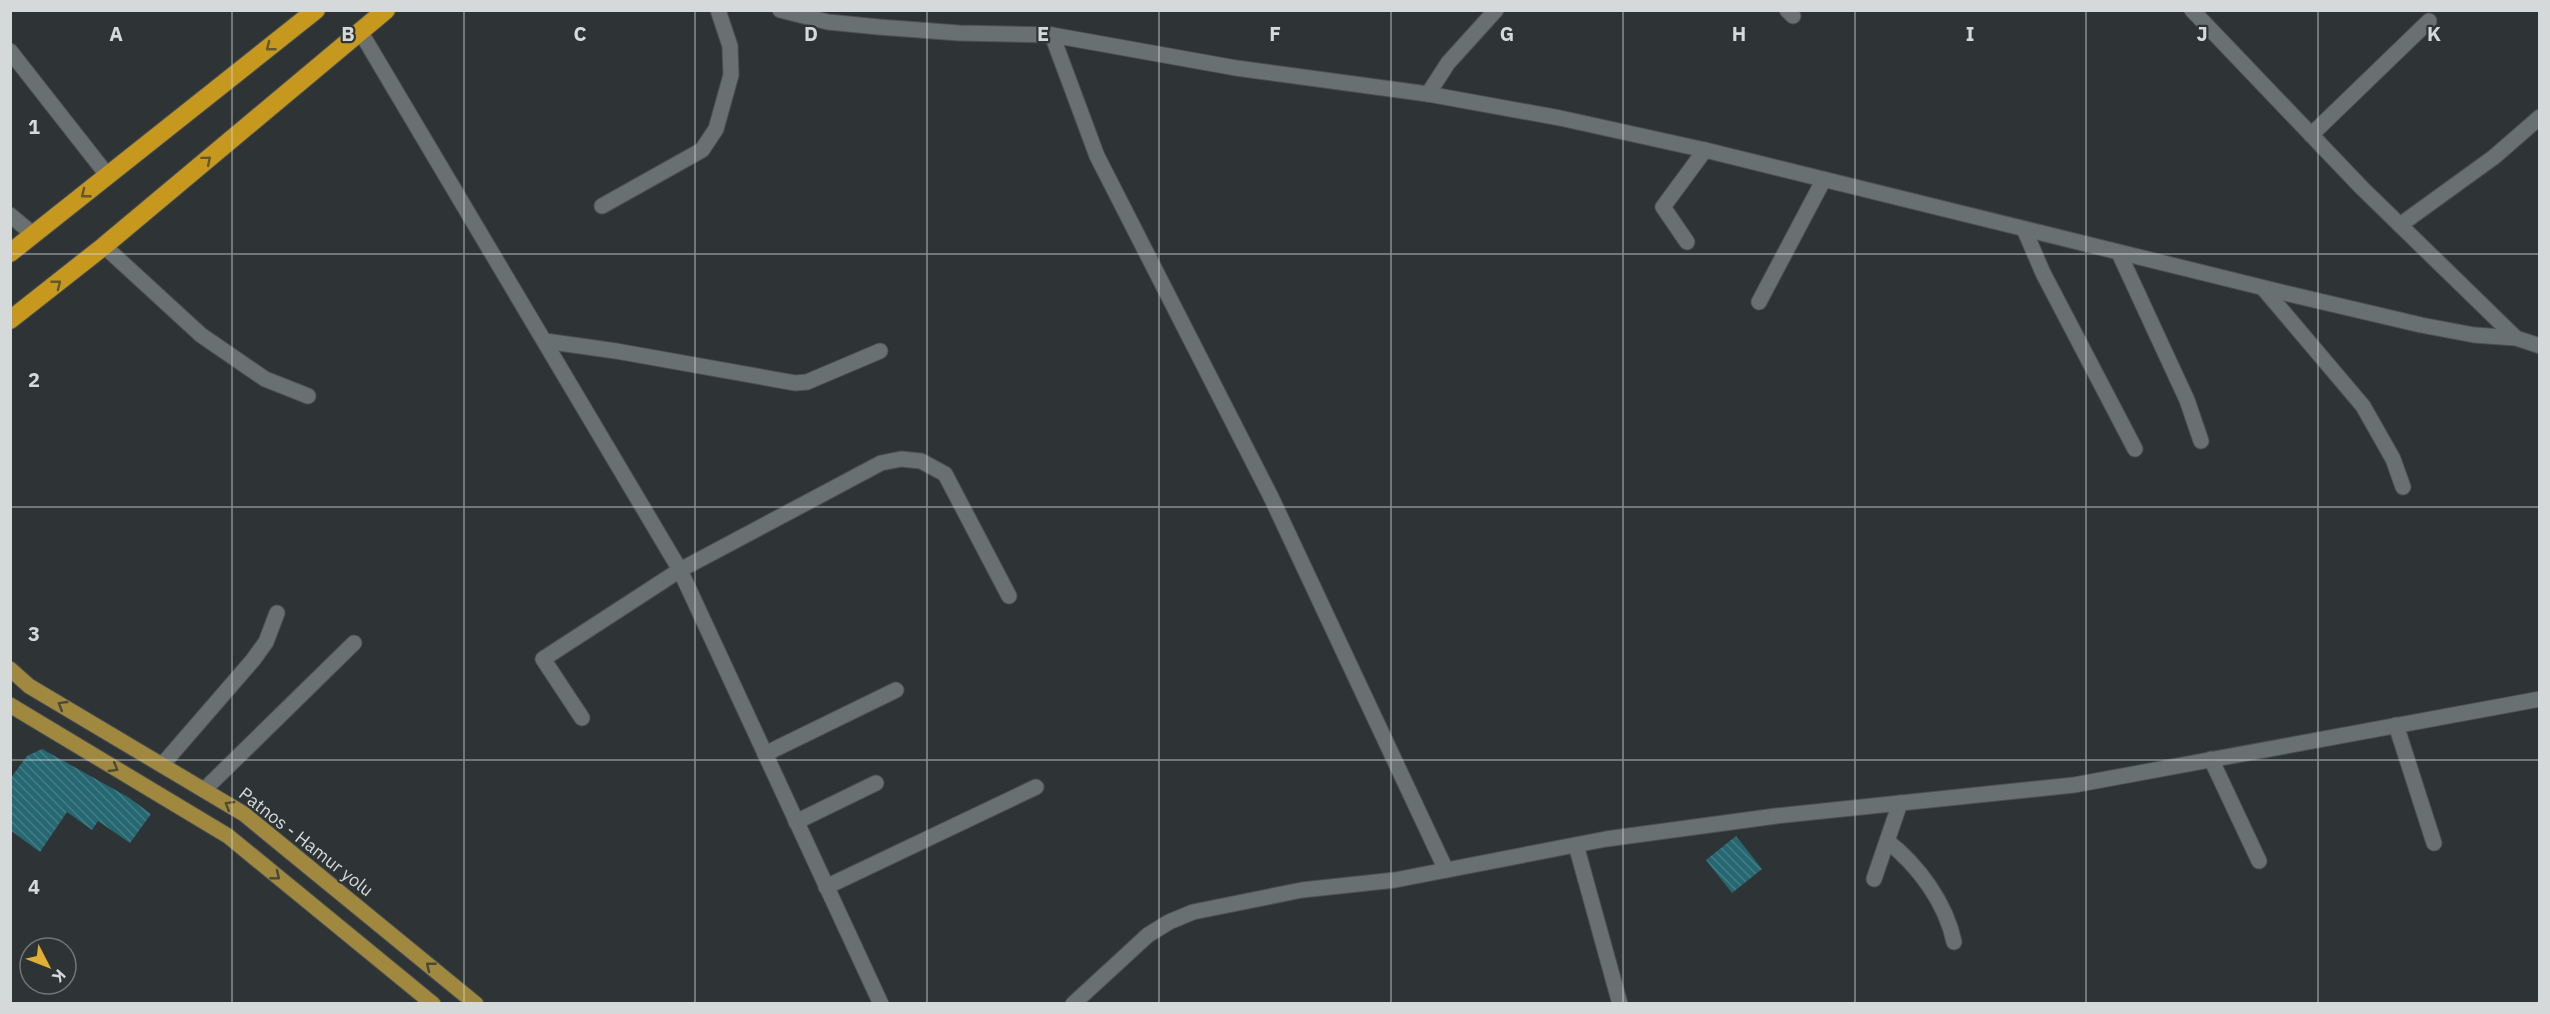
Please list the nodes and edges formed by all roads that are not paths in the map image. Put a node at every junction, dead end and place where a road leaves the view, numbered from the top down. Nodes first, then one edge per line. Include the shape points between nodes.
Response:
1 (316, 10) edge
2 (386, 10) edge
3 (718, 10) edge
4 (780, 10) edge
5 (1496, 10) edge
6 (2192, 10) edge
7 (2429, 21) dead end
8 (360, 31) junction
9 (1052, 35) junction
10 (10, 51) edge
11 (1428, 94) junction
12 (2540, 117) edge
13 (2311, 135) junction
14 (1705, 150) junction
15 (108, 176) junction
16 (1823, 181) junction
17 (602, 206) dead end
18 (10, 215) edge
19 (2400, 225) junction
20 (2024, 230) junction
21 (34, 235) junction
22 (1687, 242) dead end
23 (104, 246) junction
24 (10, 253) edge
25 (2119, 253) junction
26 (2264, 288) junction
27 (1759, 302) dead end
28 (10, 320) edge
29 (2516, 338) junction
30 (545, 341) junction
31 (2540, 346) edge
32 (880, 351) dead end
33 (308, 396) dead end
34 (2201, 441) dead end
35 (2135, 449) dead end
36 (2403, 487) dead end
37 (680, 570) junction
38 (1009, 596) dead end
39 (277, 613) dead end
40 (354, 643) dead end
41 (10, 669) edge
42 (896, 690) dead end
43 (2540, 699) edge
44 (10, 705) edge
45 (582, 718) dead end
46 (2396, 725) junction
47 (765, 754) junction
48 (2211, 759) junction
49 (162, 765) junction
50 (876, 783) dead end
51 (1036, 787) dead end
52 (204, 790) junction
53 (1900, 803) junction
54 (796, 822) junction
55 (1887, 841) junction
56 (2434, 843) dead end
57 (1576, 845) junction
58 (2259, 861) dead end
59 (1446, 870) junction
60 (1874, 879) dead end
61 (826, 887) junction
62 (1954, 942) dead end
63 (433, 1004) edge
64 (476, 1004) edge
65 (881, 1004) edge
66 (1073, 1004) edge
67 (1620, 1004) edge

1 -> 15 highway
2 - 8 highway
3 - 17 street via 730,46 731,75 716,129 702,150
4 - 9 street via 828,22 879,27
5 - 11 street via 1448,63
6 - 13 street
7 - 13 street
23 -> 8 highway
8 - 30 street
9 - 11 street via 1236,68
9 - 59 street via 1097,156 1271,497
10 - 15 street
11 - 14 street
12 - 19 street via 2494,157
13 - 19 street
14 - 16 street
14 - 22 street via 1663,207
15 -> 21 highway
16 - 20 street
16 - 27 street
18 - 21 street
19 - 29 street
20 - 25 street
20 - 35 street
21 - 24 highway
28 -> 23 highway
23 - 33 street via 201,336 265,379
25 - 26 street
25 - 34 street via 2187,400
26 - 29 street via 2421,325
26 - 36 street via 2363,406 2389,451
29 - 31 street
30 - 32 street via 795,383 807,382
30 - 37 street
37 - 38 street via 855,475 901,459 921,462 945,474
37 - 45 street via 543,659
37 - 47 street
39 - 49 street via 254,660
40 - 52 street
49 -> 41 main road, Patnos - Hamur yolu via 29,686
42 - 47 street
43 - 46 street
44 -> 63 main road via 228,836
46 - 48 street
46 - 56 street
47 - 54 street
48 - 53 street via 2074,785
48 - 58 street
49 - 52 main road, Patnos - Hamur yolu
50 - 54 street
51 - 61 street
64 -> 52 main road, Patnos - Hamur yolu via 244,814
53 - 55 street
53 - 57 street via 1776,816
54 - 61 street
55 - 60 street
55 - 62 street via 1904,854 1929,888 1945,915
57 - 59 street
57 - 67 street
59 - 66 street via 1302,890 1193,912 1148,935
61 - 65 street

